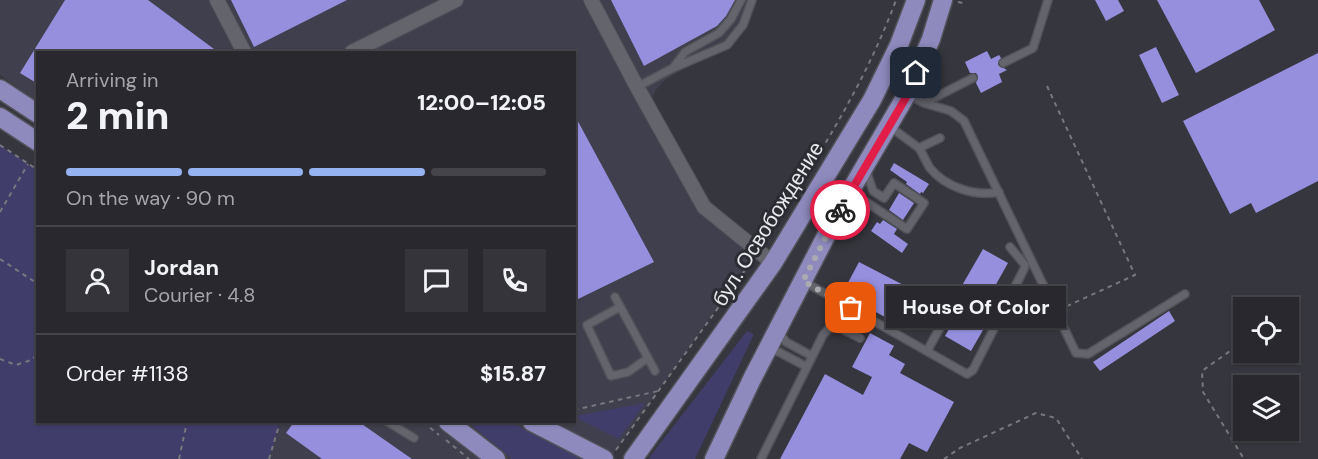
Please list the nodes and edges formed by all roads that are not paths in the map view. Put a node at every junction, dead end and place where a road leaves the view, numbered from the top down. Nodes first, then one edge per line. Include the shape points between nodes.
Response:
1 (217, 0) edge
2 (456, 0) edge
3 (591, 0) edge
4 (741, 0) edge
5 (753, 0) edge
6 (916, 0) edge
7 (943, 0) edge
8 (1048, 0) edge
9 (243, 51) edge
10 (354, 51) edge
11 (1003, 63) dead end
12 (673, 69) junction
13 (973, 78) dead end
14 (637, 87) junction
15 (0, 89) edge
16 (908, 94) junction
17 (924, 103) junction
18 (36, 113) edge
19 (0, 117) edge
20 (889, 126) junction
21 (940, 138) dead end
22 (36, 141) edge
23 (920, 147) junction
24 (866, 167) junction
25 (999, 192) junction
26 (842, 205) junction
27 (1011, 247) dead end
28 (773, 263) junction
29 (803, 281) junction
30 (1185, 294) dead end
31 (958, 295) dead end
32 (615, 297) dead end
33 (620, 307) junction
34 (778, 330) junction
35 (860, 338) dead end
36 (767, 350) junction
37 (927, 351) junction
38 (812, 356) junction
39 (648, 358) junction
40 (807, 367) junction
41 (655, 371) dead end
42 (390, 423) edge
43 (449, 423) edge
44 (534, 423) edge
45 (414, 438) dead end
46 (610, 455) edge
47 (496, 459) edge
48 (633, 459) edge
49 (714, 459) edge
50 (761, 459) edge

1 - 9 street
2 - 10 street
3 - 14 street
4 - 12 lane via 719,33 685,52
5 - 12 lane via 743,25 727,45
6 - 28 main road, бул. Освобождение via 872,100
7 - 16 main road
8 - 11 lane via 1033,48
12 - 14 lane
13 - 17 lane
14 - 28 street via 704,207
15 - 18 main road
16 - 17 lane
16 - 20 main road
17 - 25 lane via 951,111 964,122
19 - 22 main road
20 - 23 lane
20 - 24 main road
21 - 23 lane
23 - 25 lane via 930,167 954,187
24 - 26 main road
24 - 26 lane via 873,191 884,198 894,183 924,203 907,229 866,202
25 - 30 lane via 1076,353 1088,354
26 - 29 main road
27 - 37 lane via 1025,267 973,370 967,374
28 - 48 main road, бул. Освобождение
29 - 34 main road
29 - 37 lane
31 - 37 lane
32 - 33 lane
33 - 39 lane
33 - 39 lane via 587,325 611,376 628,372
34 - 36 main road
34 - 38 lane via 786,342
35 - 38 lane via 831,326
36 - 40 lane
36 - 49 main road
38 - 40 lane
39 - 41 lane
40 - 50 lane
42 - 45 lane
43 - 47 main road
44 - 46 main road

